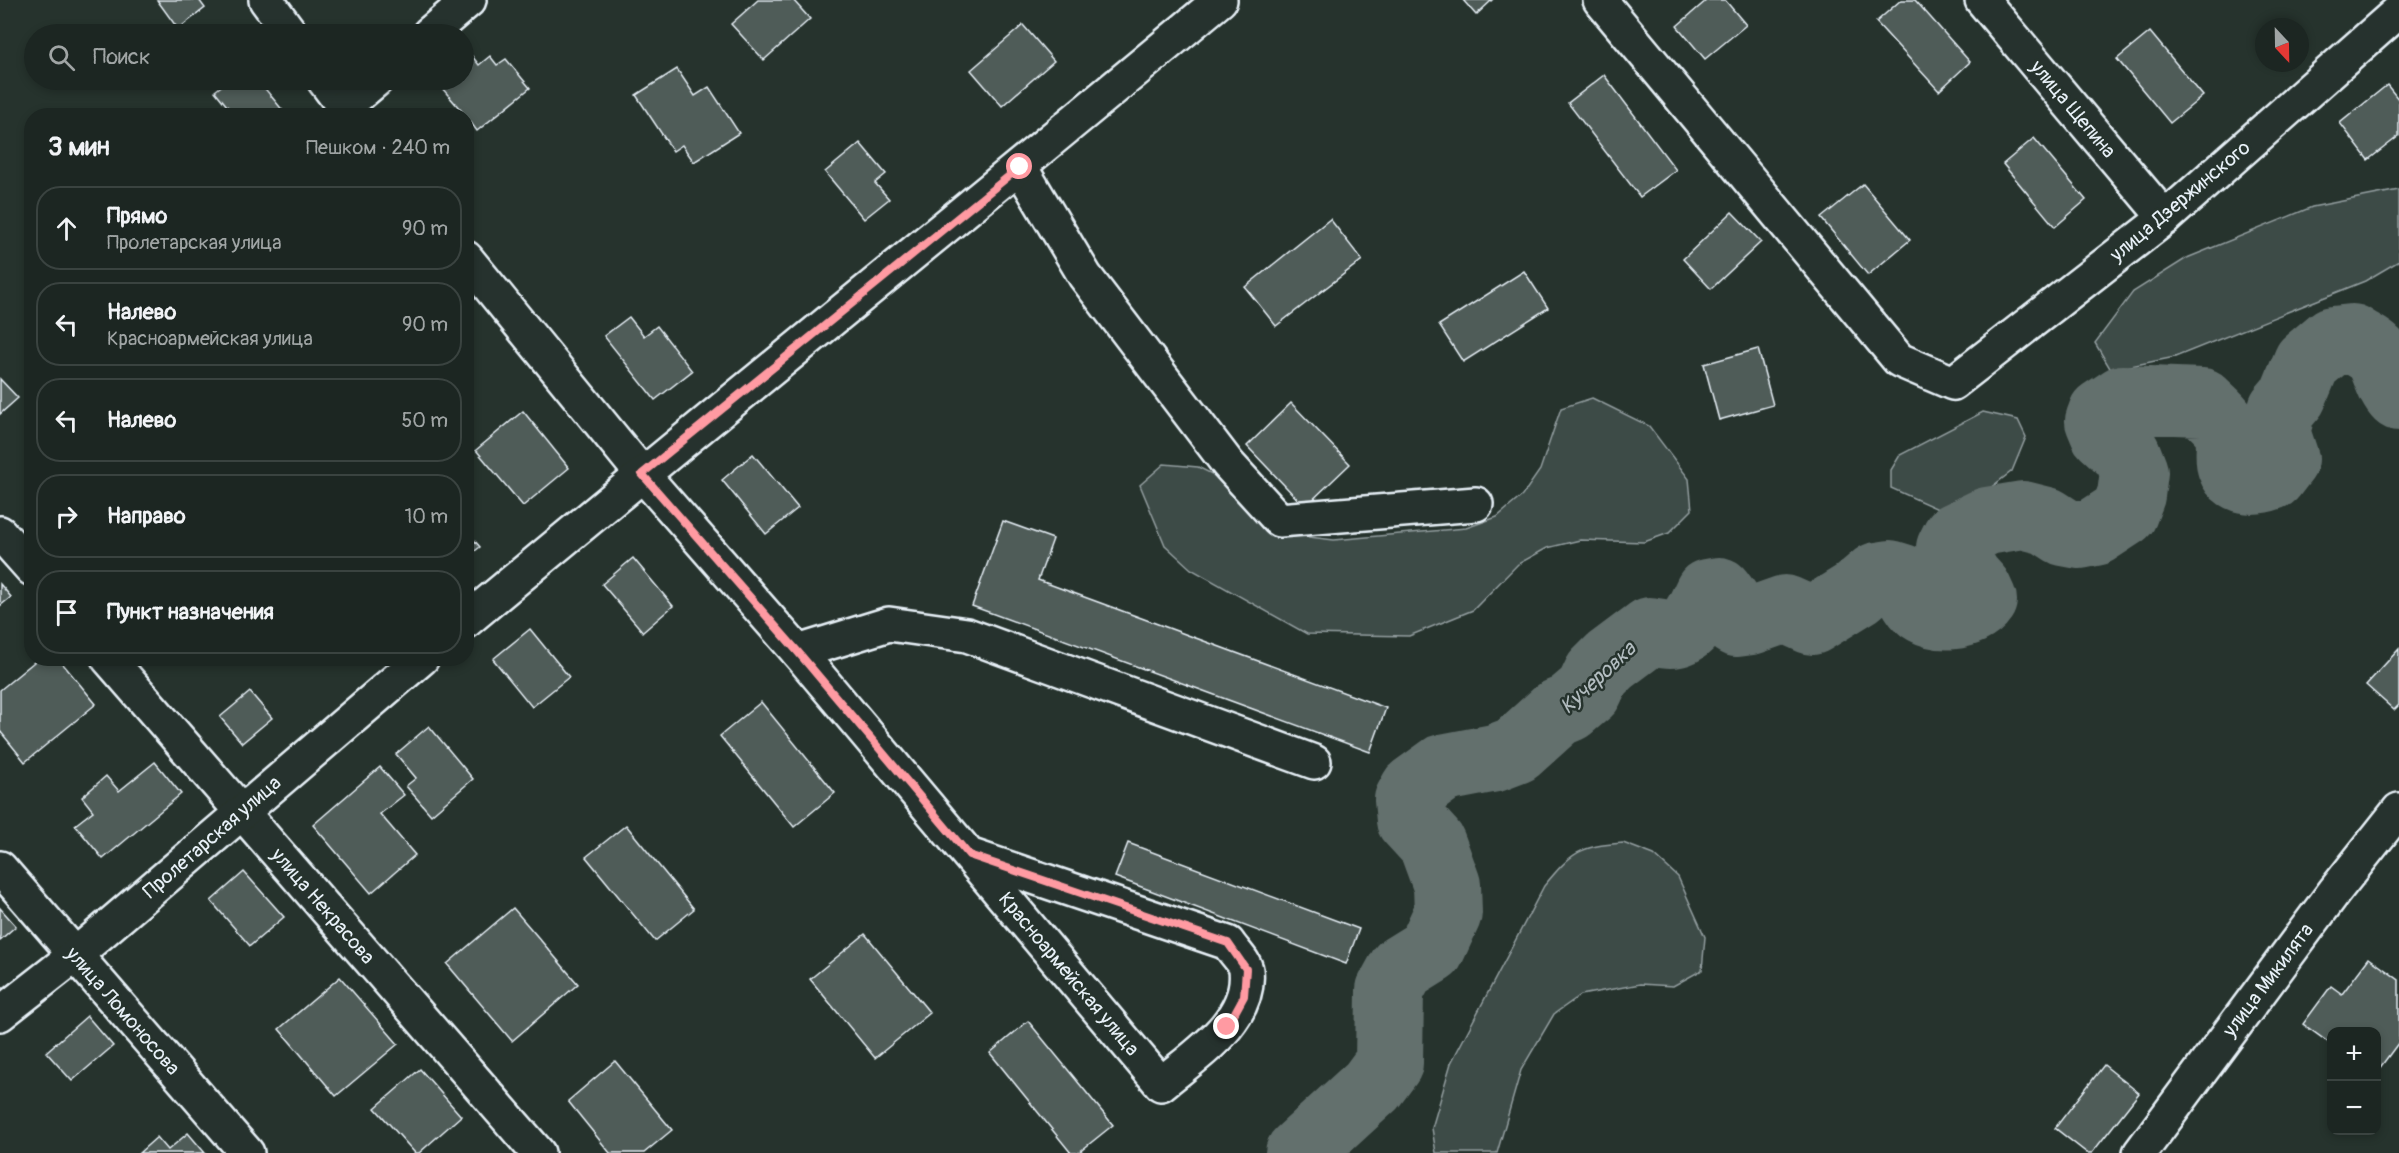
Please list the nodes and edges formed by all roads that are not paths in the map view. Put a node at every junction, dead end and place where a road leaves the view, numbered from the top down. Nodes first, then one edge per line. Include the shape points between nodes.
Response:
1 (266, 0) edge
2 (470, 0) edge
3 (1220, 0) edge
4 (1600, 0) edge
5 (1982, 0) edge
6 (2399, 11) edge
7 (284, 24) edge
8 (441, 24) edge
9 (331, 90) edge
10 (367, 90) edge
11 (345, 108) edge
12 (350, 108) edge
13 (1020, 167) junction
14 (2165, 218) junction
15 (474, 268) edge
16 (642, 474) junction
17 (1476, 504) dead end
18 (0, 532) edge
19 (24, 560) edge
20 (474, 614) edge
21 (798, 652) junction
22 (115, 666) edge
23 (413, 666) edge
24 (1314, 762) dead end
25 (2399, 810) edge
26 (240, 812) junction
27 (969, 855) junction
28 (0, 868) edge
29 (74, 956) junction
30 (0, 1014) edge
31 (247, 1153) edge
32 (538, 1153) edge
33 (2140, 1153) edge

1 - 7 street
2 - 8 street
3 - 13 street
4 - 14 street, улица Дзержинского via 1899,360 1953,383
5 - 14 street, улица Щепина
6 - 14 street, улица Дзержинского
9 - 11 street
10 - 12 street
13 - 16 street
13 - 17 street via 1085,276 1228,464 1279,520
15 - 16 street, Красноармейская улица
16 - 20 street
16 - 21 street, Красноармейская улица
18 - 19 street
21 - 24 street via 889,624 966,635
21 - 27 street, Красноармейская улица
22 - 26 street, улица Некрасова
23 - 26 street, Пролетарская улица
25 - 33 street, улица Микилята via 2334,891
26 - 29 street, Пролетарская улица
26 - 32 street, улица Некрасова
27 - 27 street, Красноармейская улица via 1161,1084 1227,1027 1244,996 1246,969 1228,943
28 - 29 street, улица Ломоносова
29 - 30 street, Пролетарская улица
29 - 31 street, улица Ломоносова

